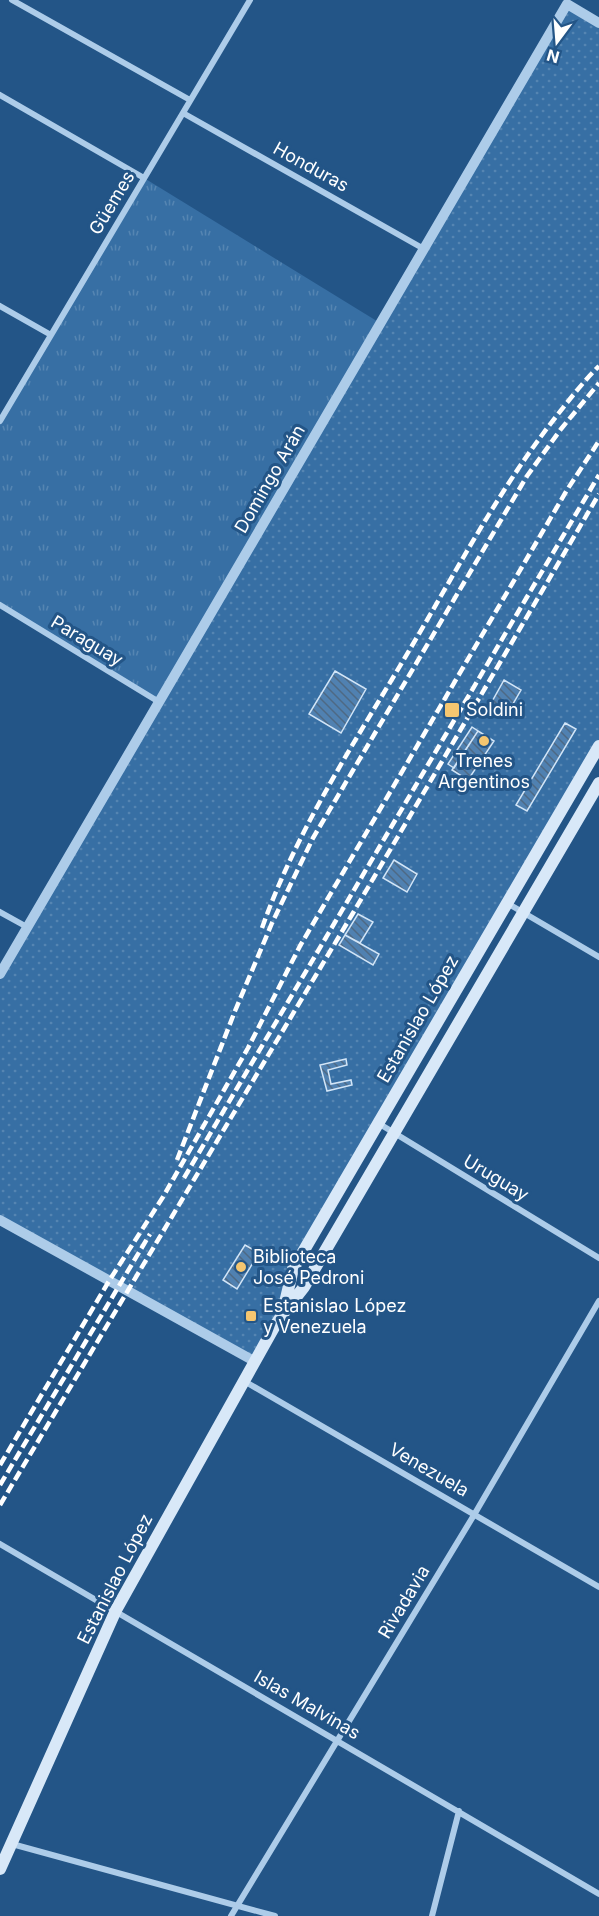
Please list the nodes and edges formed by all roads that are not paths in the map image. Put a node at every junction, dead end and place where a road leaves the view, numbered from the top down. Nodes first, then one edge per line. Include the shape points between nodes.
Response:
1 (12, 0) edge
2 (250, 0) edge
3 (565, 1) edge
4 (599, 23) edge
5 (0, 94) edge
6 (190, 100) junction
7 (183, 112) junction
8 (144, 178) junction
9 (424, 249) junction
10 (0, 306) edge
11 (51, 335) junction
12 (0, 422) edge
13 (0, 605) edge
14 (159, 702) junction
15 (599, 746) edge
16 (599, 783) edge
17 (507, 903) junction
18 (0, 912) edge
19 (523, 913) junction
20 (27, 927) junction
21 (599, 957) edge
22 (0, 974) edge
23 (378, 1123) junction
24 (394, 1133) junction
25 (0, 1220) edge
26 (599, 1258) edge
27 (599, 1301) edge
28 (282, 1315) junction
29 (254, 1362) junction
30 (243, 1381) junction
31 (474, 1515) junction
32 (0, 1544) edge
33 (599, 1587) edge
34 (116, 1610) junction
35 (337, 1741) junction
36 (459, 1811) junction
37 (12, 1844) junction
38 (0, 1869) edge
39 (599, 1894) edge
40 (237, 1906) junction
41 (231, 1916) edge
42 (275, 1916) edge
43 (432, 1916) edge

1 - 6 street
2 - 6 street, Güemes
3 - 4 street
3 - 9 street, Domingo Arán
5 - 8 street
6 - 7 street, Güemes
7 - 8 street, Güemes
7 - 9 street, Honduras
8 - 11 street, Güemes
9 - 14 street, Domingo Arán
10 - 11 street
11 - 12 street, Güemes
13 - 14 street, Paraguay
14 - 20 street, Domingo Arán
15 - 17 main road, Estanislao López
16 - 19 main road, Estanislao López
17 - 19 street
17 - 23 main road, Estanislao López
18 - 20 street
19 - 21 street
19 - 24 main road, Estanislao López
20 - 22 street, Domingo Arán
23 - 24 street, Uruguay
23 - 28 main road, Estanislao López via 293,1269
24 - 26 street, Uruguay
24 - 28 main road, Estanislao López via 304,1287
25 - 29 street
27 - 31 street, Rivadavia
28 - 29 main road, Estanislao López
29 - 30 main road, Estanislao López
30 - 31 street, Venezuela
30 - 34 main road, Estanislao López
31 - 33 street, Venezuela
31 - 35 street, Rivadavia
32 - 34 street, Islas Malvinas
34 - 35 street, Islas Malvinas
34 - 37 main road, Estanislao López
35 - 36 street, Islas Malvinas
35 - 40 street, Rivadavia
36 - 39 street, Islas Malvinas
36 - 43 street
37 - 38 main road, Estanislao López
37 - 40 street
40 - 41 street, Rivadavia
40 - 42 street

